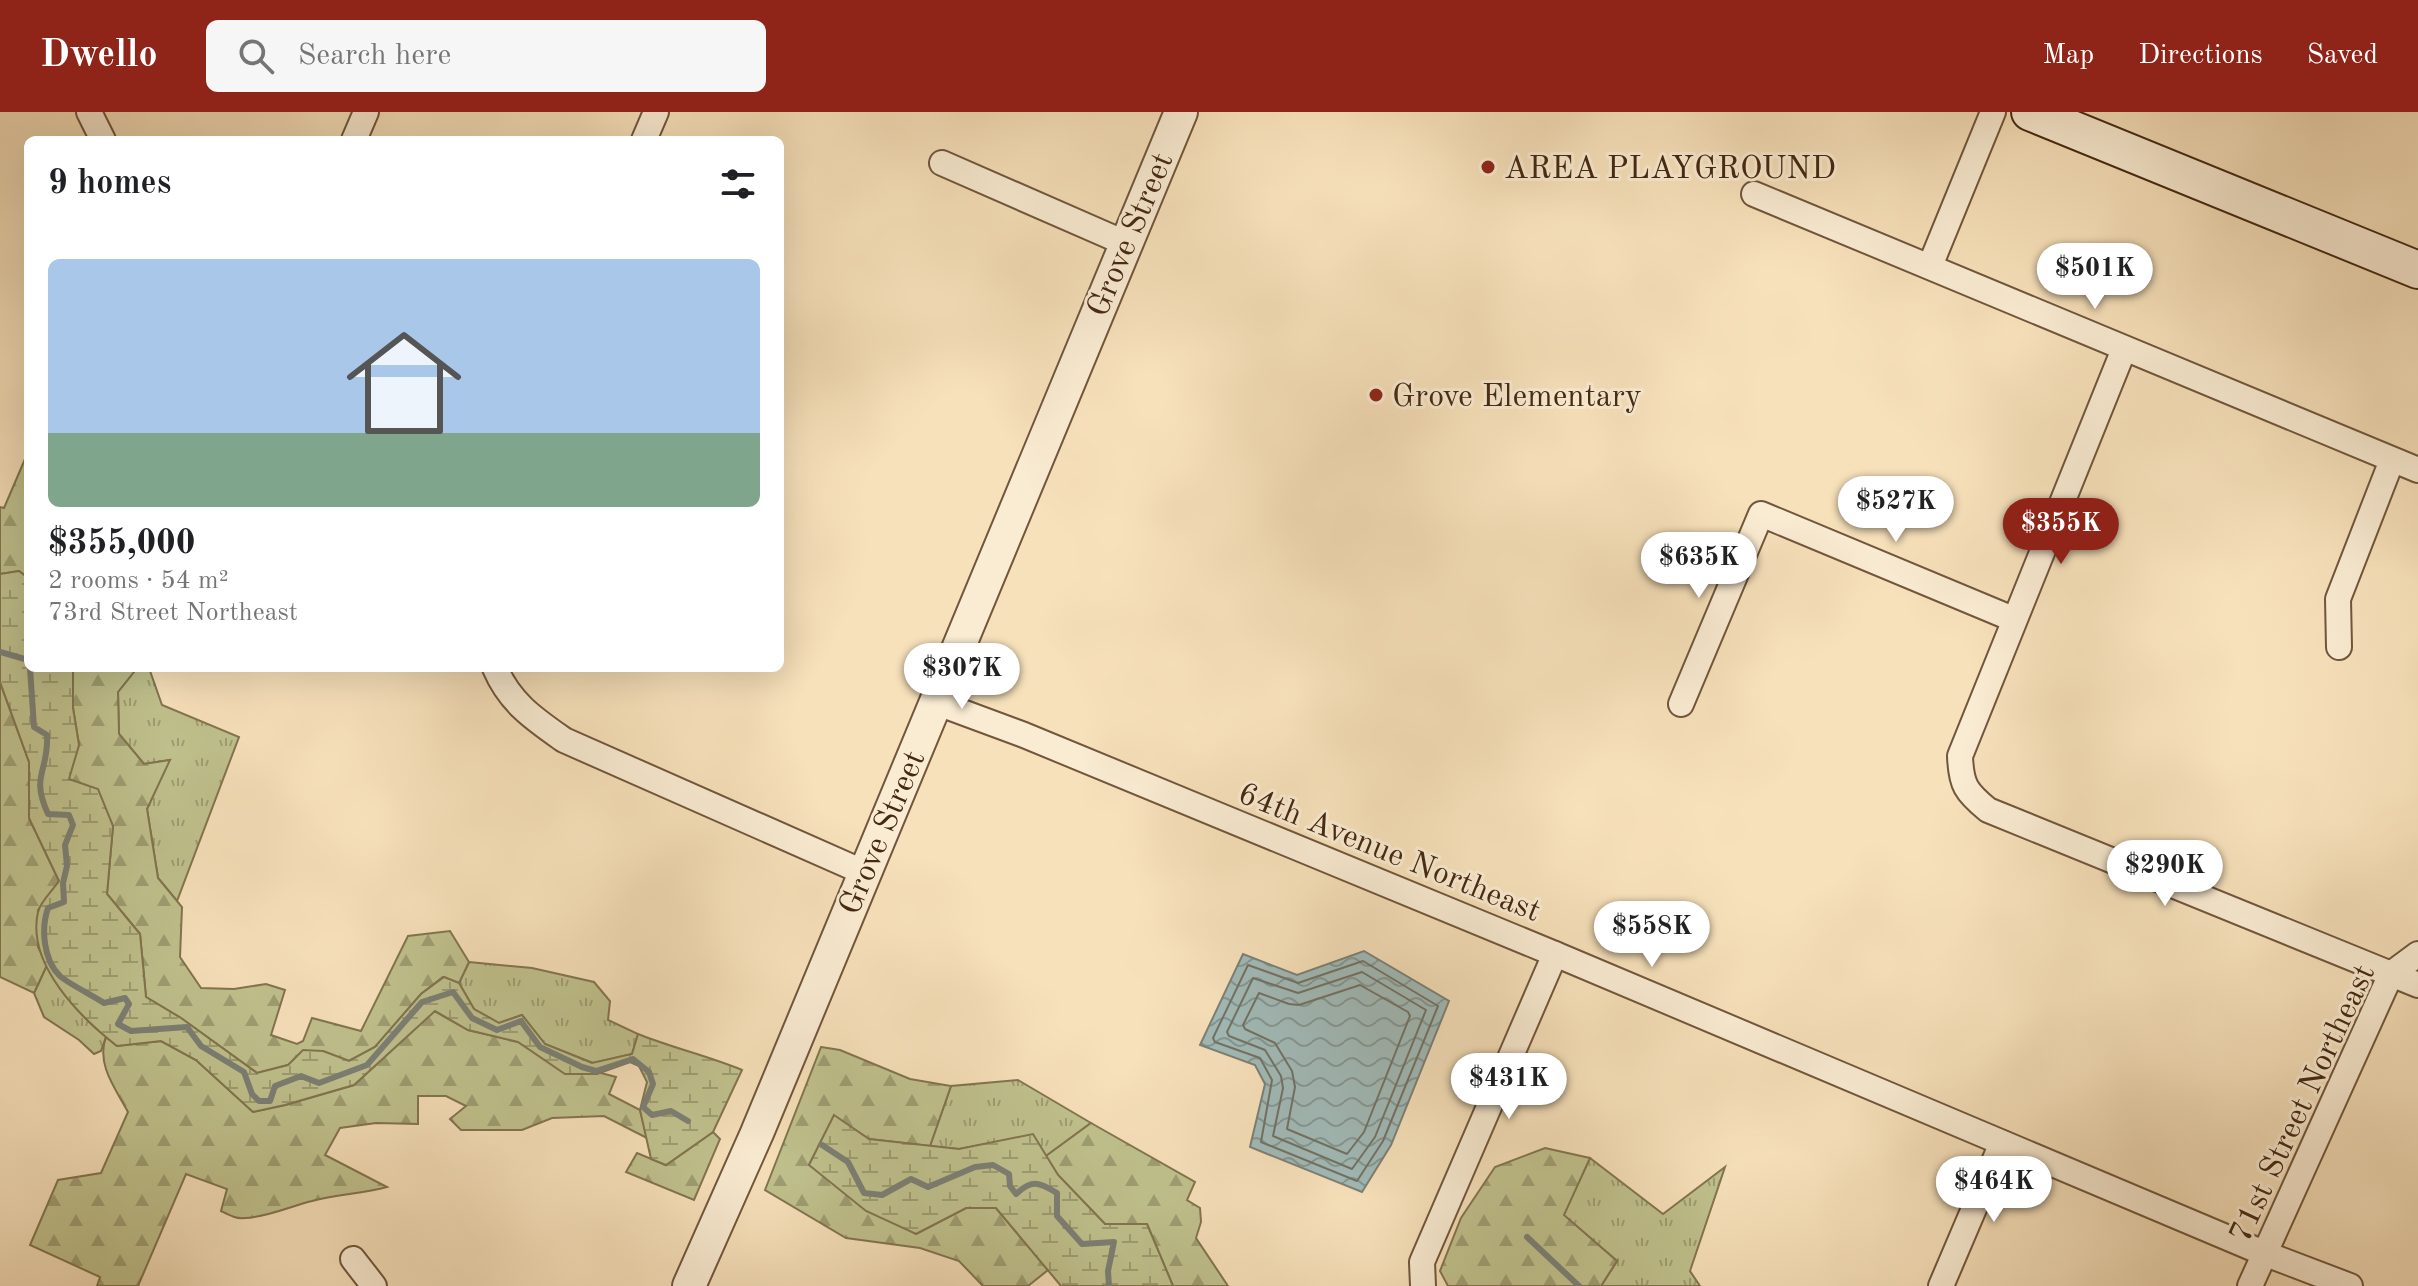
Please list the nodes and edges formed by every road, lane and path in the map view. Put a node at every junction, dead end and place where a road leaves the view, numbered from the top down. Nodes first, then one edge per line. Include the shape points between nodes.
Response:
1 (89, 112) edge
2 (366, 112) edge
3 (656, 112) edge
4 (1181, 112) edge
5 (1993, 112) edge
6 (2030, 112) edge
7 (101, 136) edge
8 (356, 136) edge
9 (646, 136) edge
10 (942, 163) dead end
11 (1754, 194) dead end
12 (1125, 243) junction
13 (1930, 266) junction
14 (2418, 270) edge
15 (2124, 349) junction
16 (2392, 460) junction
17 (2418, 470) edge
18 (2013, 619) junction
19 (2339, 647) dead end
20 (497, 672) edge
21 (935, 702) junction
22 (1681, 704) dead end
23 (863, 872) junction
24 (1555, 954) junction
25 (2418, 954) edge
26 (2391, 974) junction
27 (2418, 985) edge
28 (2002, 1143) junction
29 (2266, 1254) junction
30 (353, 1259) dead end
31 (374, 1286) edge
32 (689, 1286) edge
33 (1423, 1286) edge
34 (1941, 1286) edge
35 (2250, 1286) edge
36 (2350, 1286) edge

1 - 7 street
2 - 8 street
3 - 9 street
4 - 12 street, Grove Street
5 - 13 street
6 - 14 main road
10 - 12 street
11 - 13 street
12 - 21 street, Grove Street
13 - 15 street
15 - 16 street
15 - 18 street
16 - 17 street
16 - 19 street via 2338,599
18 - 22 street via 1761,514
18 - 26 street via 1960,756 1960,777 1969,795 1988,810
20 - 23 street via 525,713 564,740
21 - 23 street, Grove Street
21 - 24 street, 64th Avenue Northeast
23 - 32 street, Grove Street
24 - 28 street, 64th Avenue Northeast
24 - 33 street via 1422,1262
25 - 26 street, 71st Street Northeast
26 - 27 street
26 - 29 street, 71st Street Northeast
28 - 29 street, 64th Avenue Northeast
28 - 34 street
29 - 35 street, 71st Street Northeast
29 - 36 street, 64th Avenue Northeast
30 - 31 street

